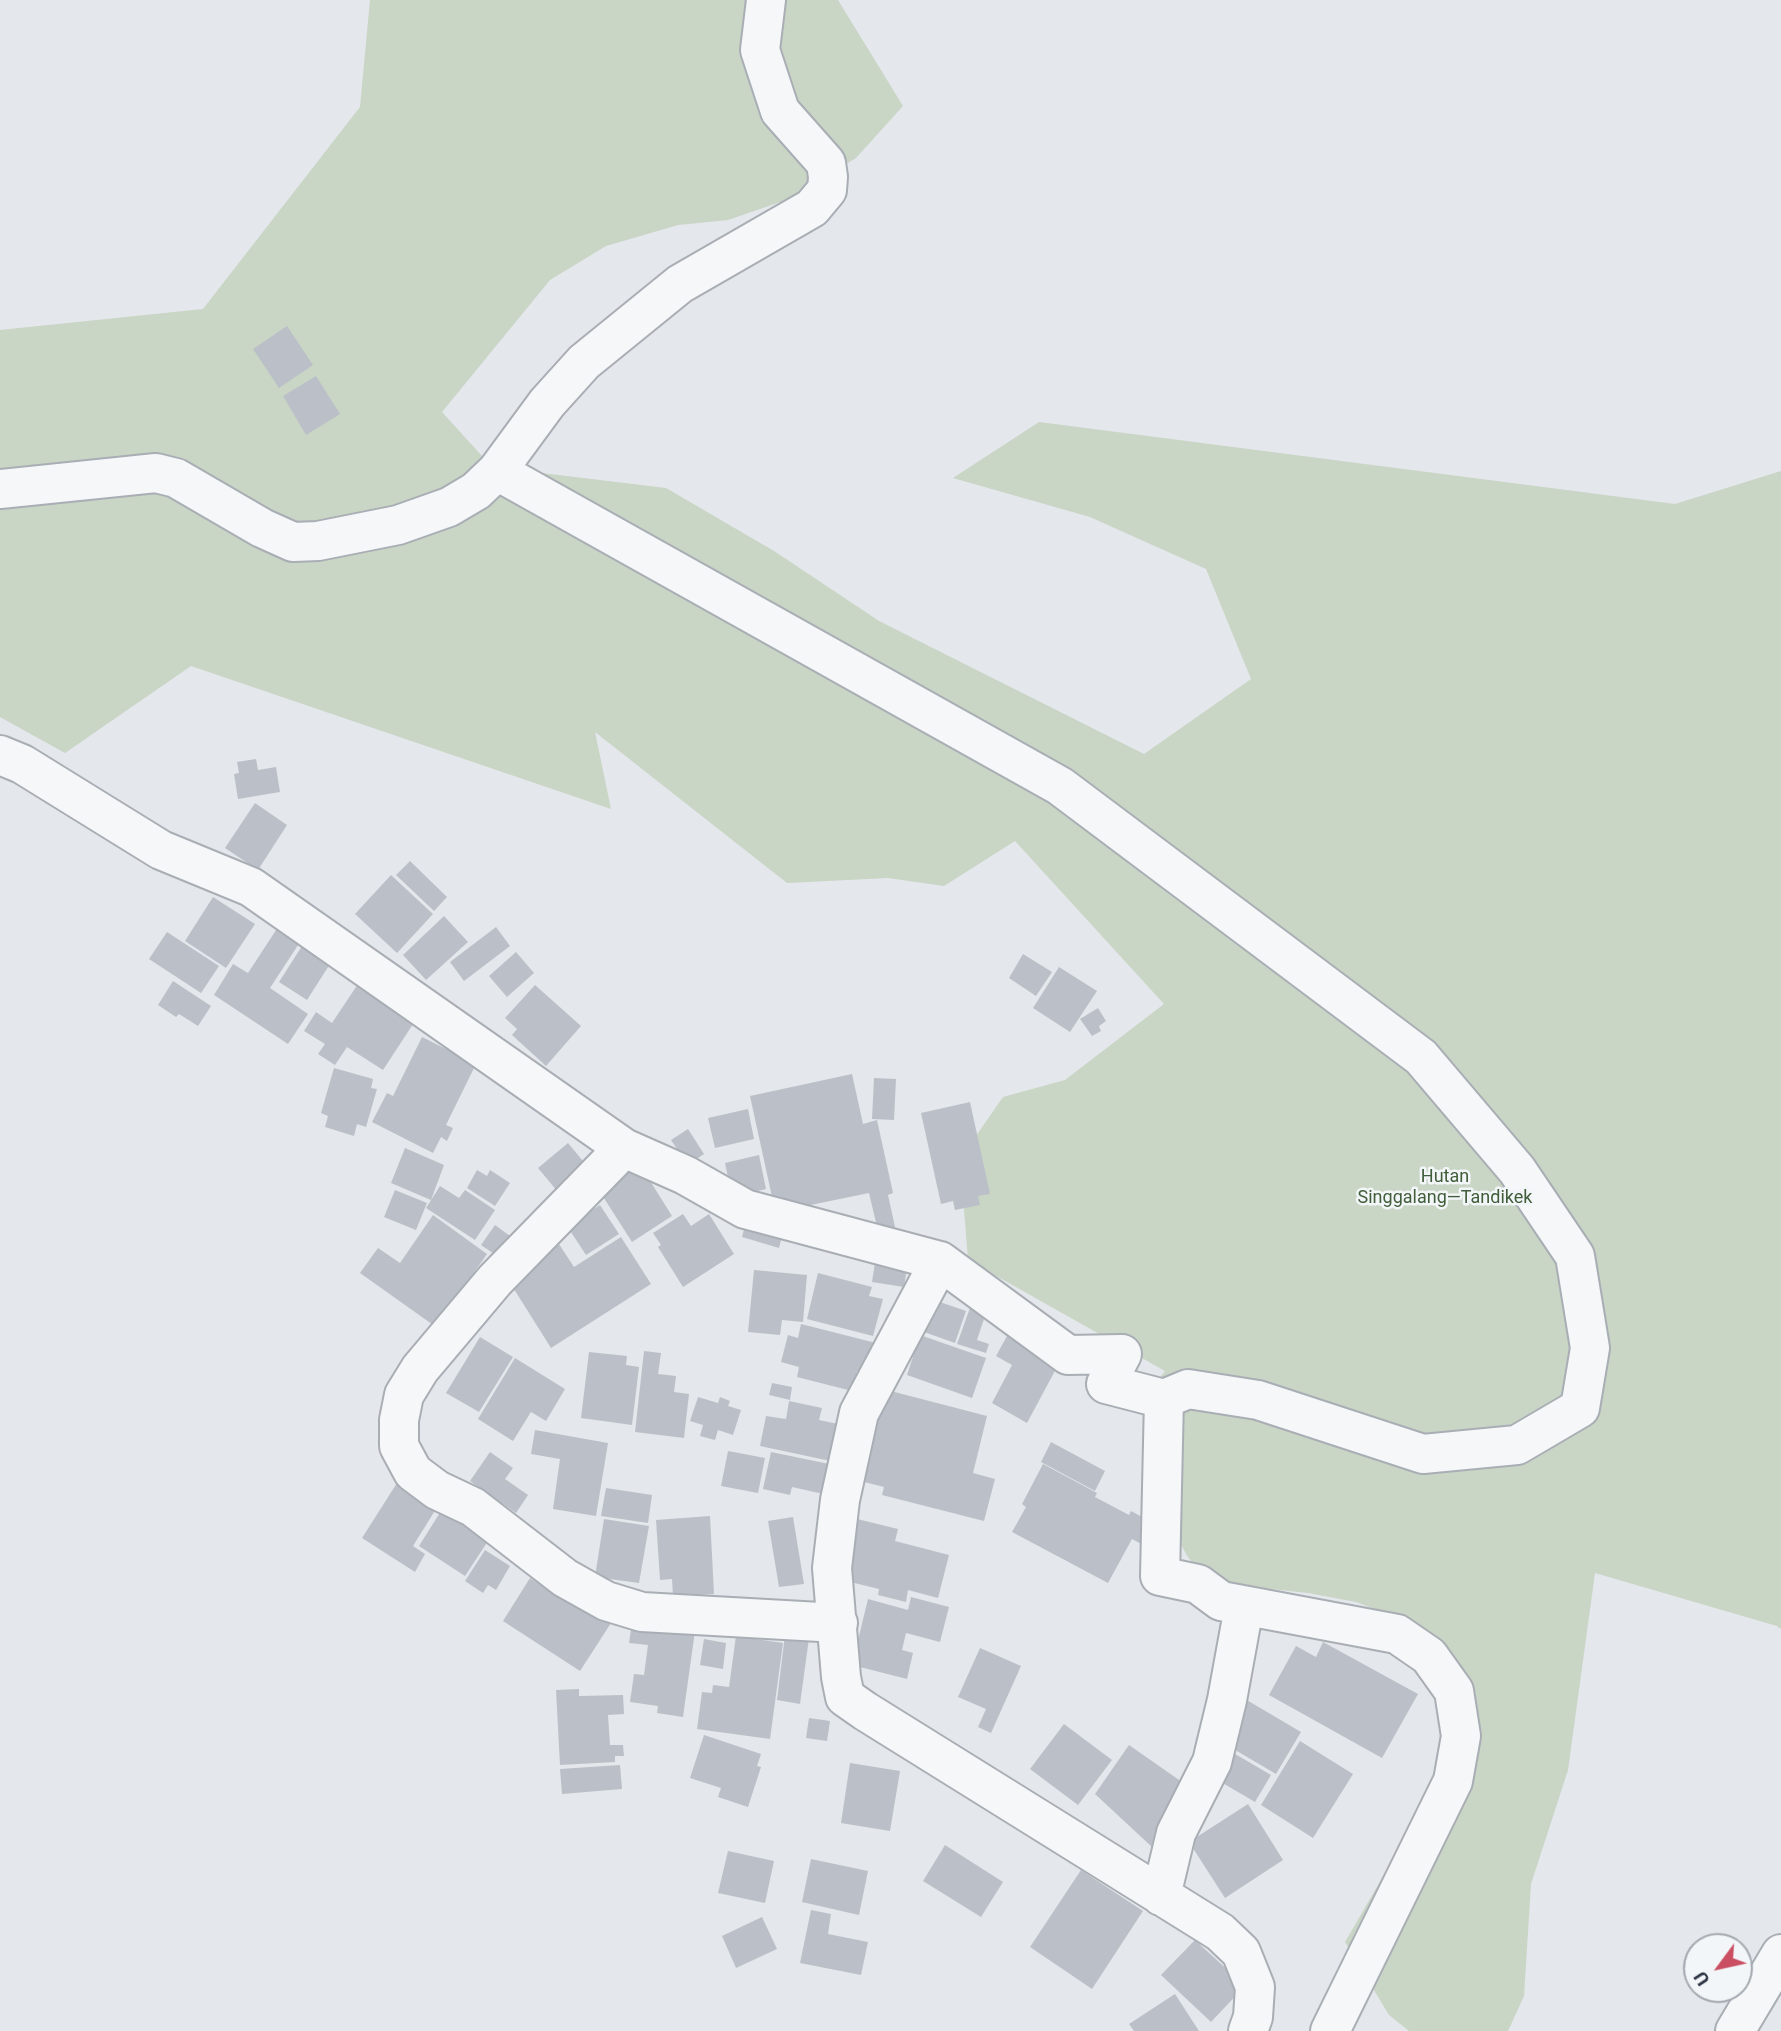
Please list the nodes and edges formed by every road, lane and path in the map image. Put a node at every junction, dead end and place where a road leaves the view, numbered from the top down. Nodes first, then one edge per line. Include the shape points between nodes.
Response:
1 (766, 0) edge
2 (497, 471) junction
3 (0, 489) edge
4 (0, 755) edge
5 (624, 1148) junction
6 (940, 1261) junction
7 (1164, 1398) junction
8 (1244, 1607) junction
9 (838, 1623) junction
10 (1161, 1896) junction
11 (1781, 1954) edge
12 (1248, 2031) edge
13 (1329, 2031) edge
14 (1735, 2031) edge

1 - 2 street via 760,50 780,111 826,163 827,190 812,208 680,285 584,362
2 - 3 street via 449,507 398,525 293,542 176,478 156,473
2 - 7 street via 1060,786 1421,1057 1517,1170 1575,1256 1590,1348 1580,1408 1517,1445 1423,1454 1258,1400 1188,1389
4 - 5 street via 161,850 251,887
5 - 6 street via 745,1209
5 - 9 street via 495,1280 420,1369 404,1395 400,1446 412,1472 473,1507 565,1578 606,1601 642,1612
6 - 7 street via 1068,1355 1122,1354 1106,1384
6 - 9 street via 859,1413 840,1500 832,1569
7 - 8 street via 1160,1576 1198,1584 1222,1601
8 - 10 street via 1212,1762 1176,1833
8 - 13 street via 1397,1634 1429,1656 1454,1691 1461,1736 1452,1781
9 - 10 street via 845,1697
10 - 12 street via 1220,1932 1241,1952 1255,1987
11 - 14 street

